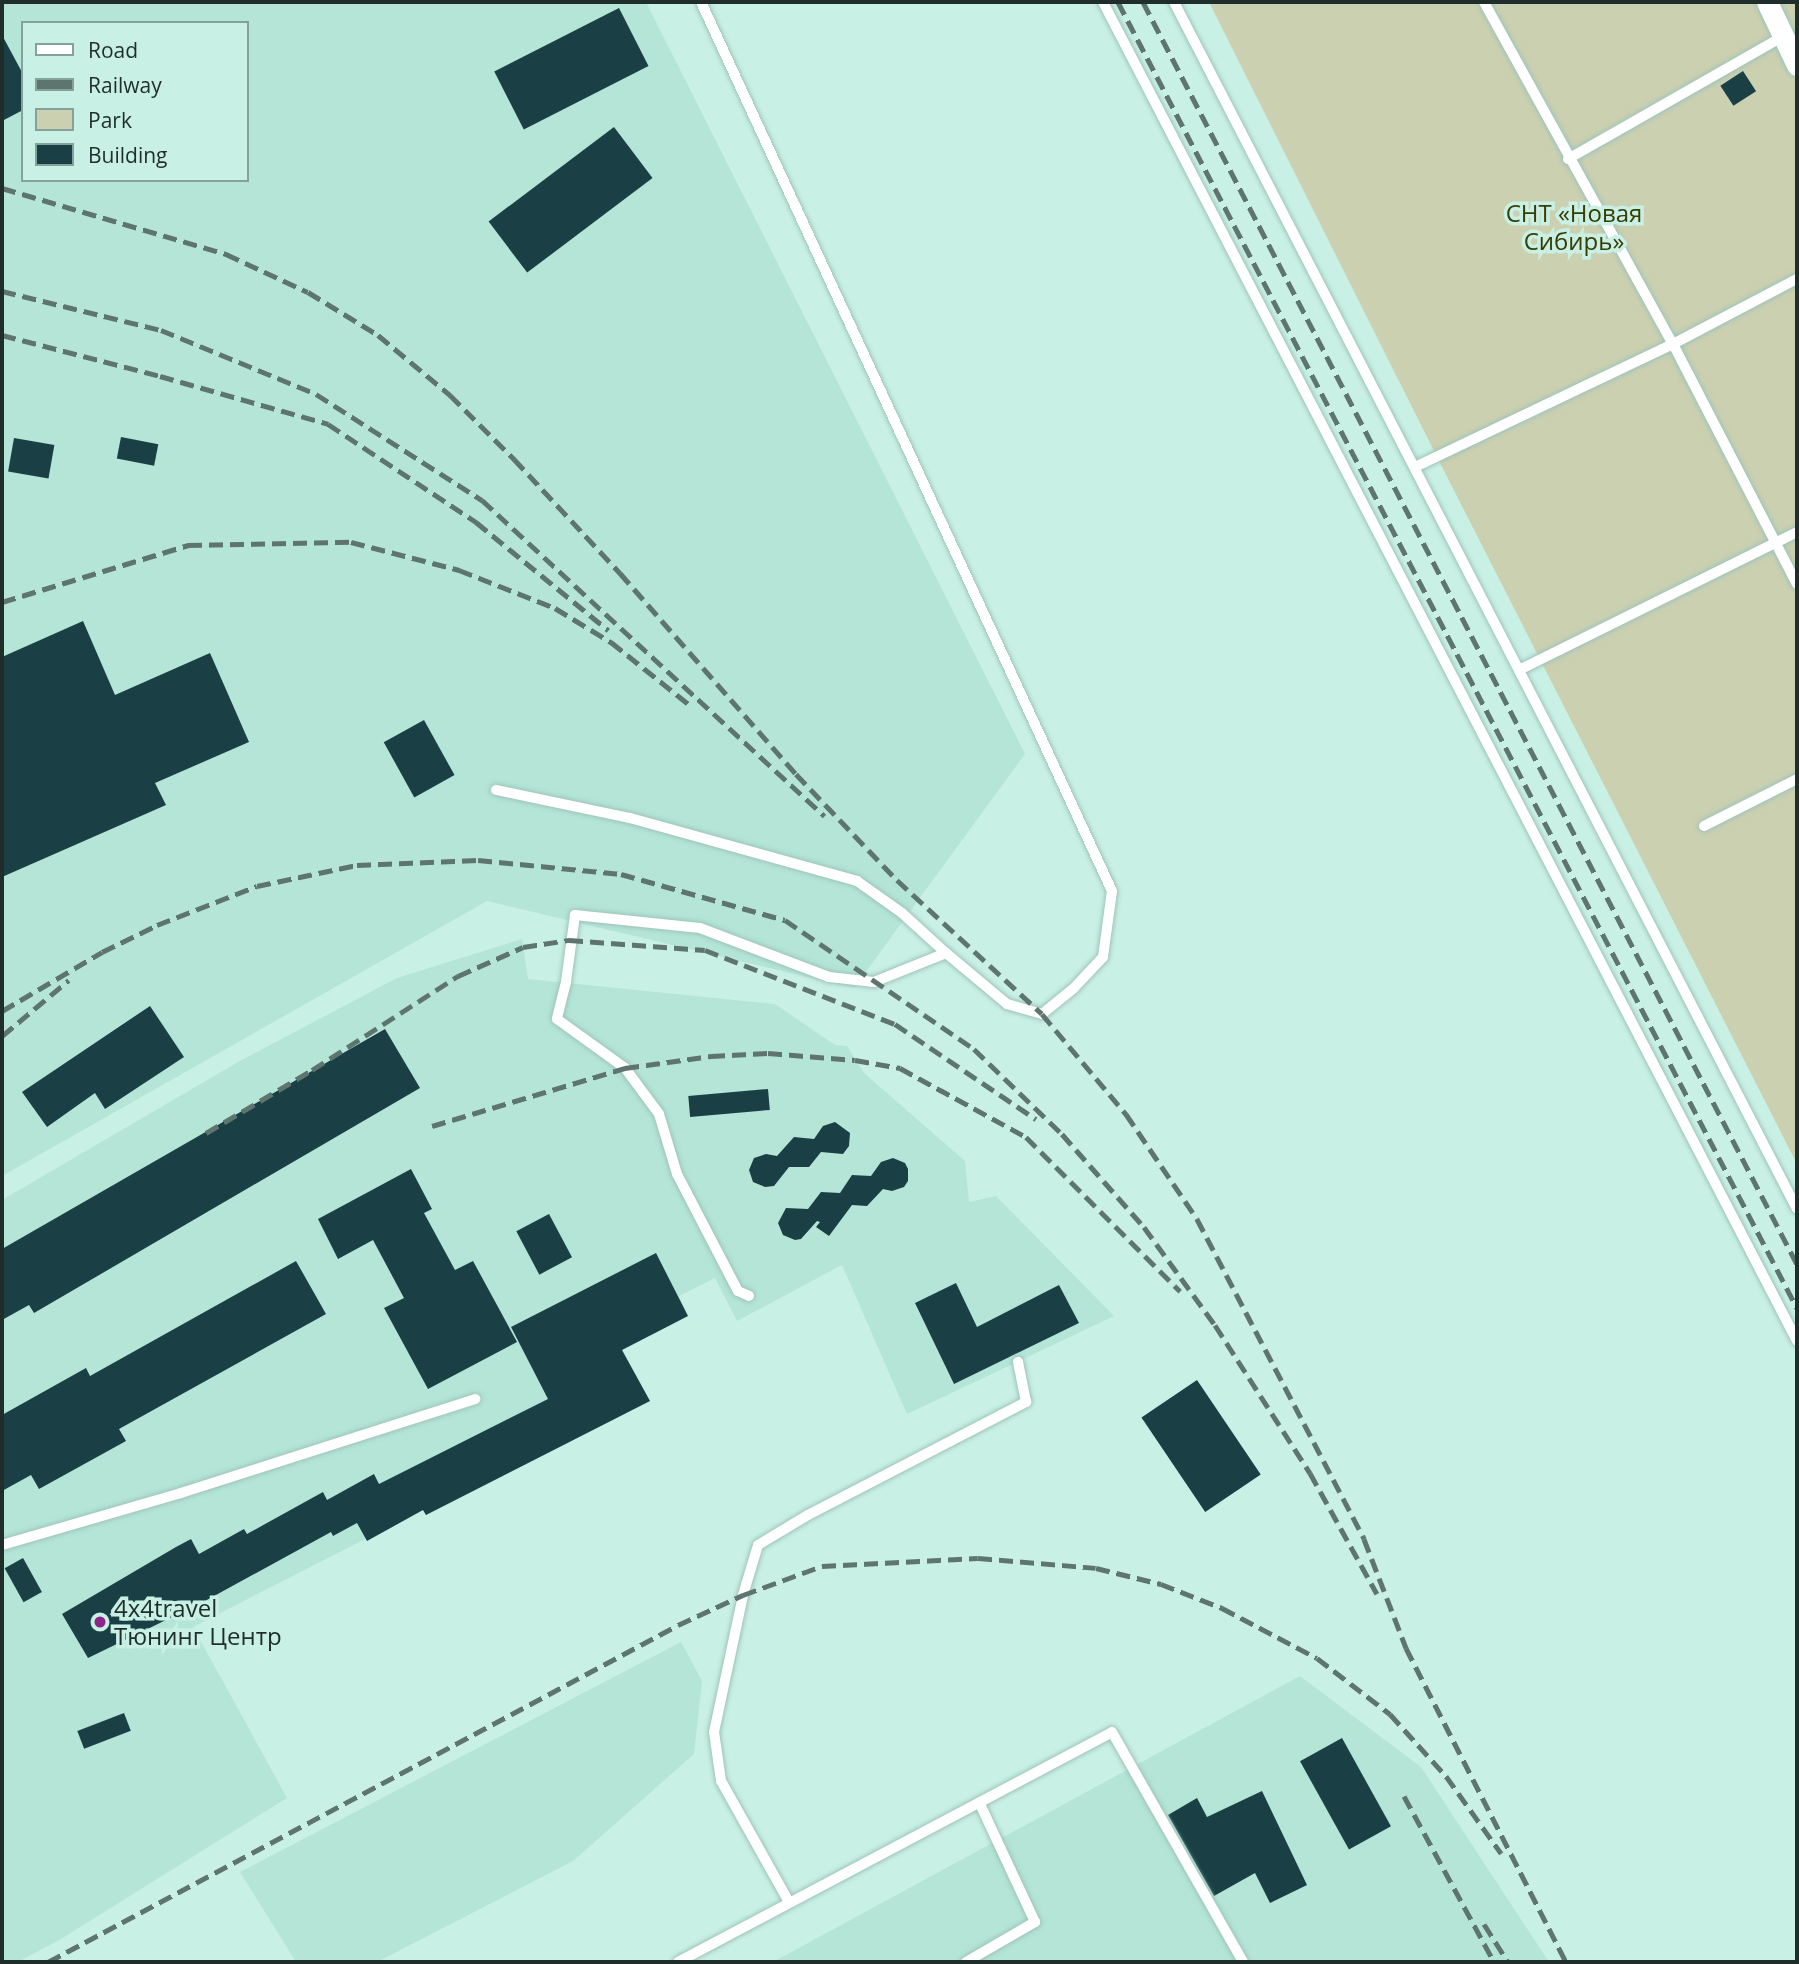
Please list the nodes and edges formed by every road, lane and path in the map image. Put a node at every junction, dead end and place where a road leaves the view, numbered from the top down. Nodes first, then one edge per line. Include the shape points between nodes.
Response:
1 (701, 2) edge
2 (1103, 2) edge
3 (1174, 2) edge
4 (1483, 2) edge
5 (1767, 2) edge
6 (1784, 36) junction
7 (1797, 65) edge
8 (1568, 159) junction
9 (1797, 279) edge
10 (1674, 344) junction
11 (1415, 467) junction
12 (1797, 532) edge
13 (1778, 544) junction
14 (1797, 584) edge
15 (1519, 670) junction
16 (1797, 779) edge
17 (496, 790) dead end
18 (1704, 826) dead end
19 (946, 953) junction
20 (1797, 1209) edge
21 (749, 1296) dead end
22 (1797, 1341) edge
23 (1018, 1362) dead end
24 (475, 1399) dead end
25 (2, 1545) edge
26 (979, 1802) junction
27 (789, 1902) junction
28 (678, 1962) edge
29 (966, 1962) edge
30 (1243, 1962) edge

1 - 19 lane via 1112,891 1103,957 1042,1014 1007,1004
2 - 22 lane
3 - 11 lane
4 - 8 lane
5 - 6 street
6 - 7 street
6 - 8 lane
8 - 10 lane
9 - 10 lane
10 - 11 lane
10 - 13 lane
11 - 15 lane
12 - 13 lane
13 - 14 lane
13 - 15 lane
15 - 20 lane
16 - 18 lane
17 - 19 lane via 630,818 857,881
19 - 21 lane via 874,982 829,978 700,928 575,915 557,1019 625,1068 659,1114 677,1174 738,1291
23 - 27 lane via 1026,1402 808,1514 758,1545 714,1732 721,1781
24 - 25 lane
26 - 27 lane
26 - 29 lane via 1035,1922
26 - 30 lane via 1112,1732
27 - 28 lane

